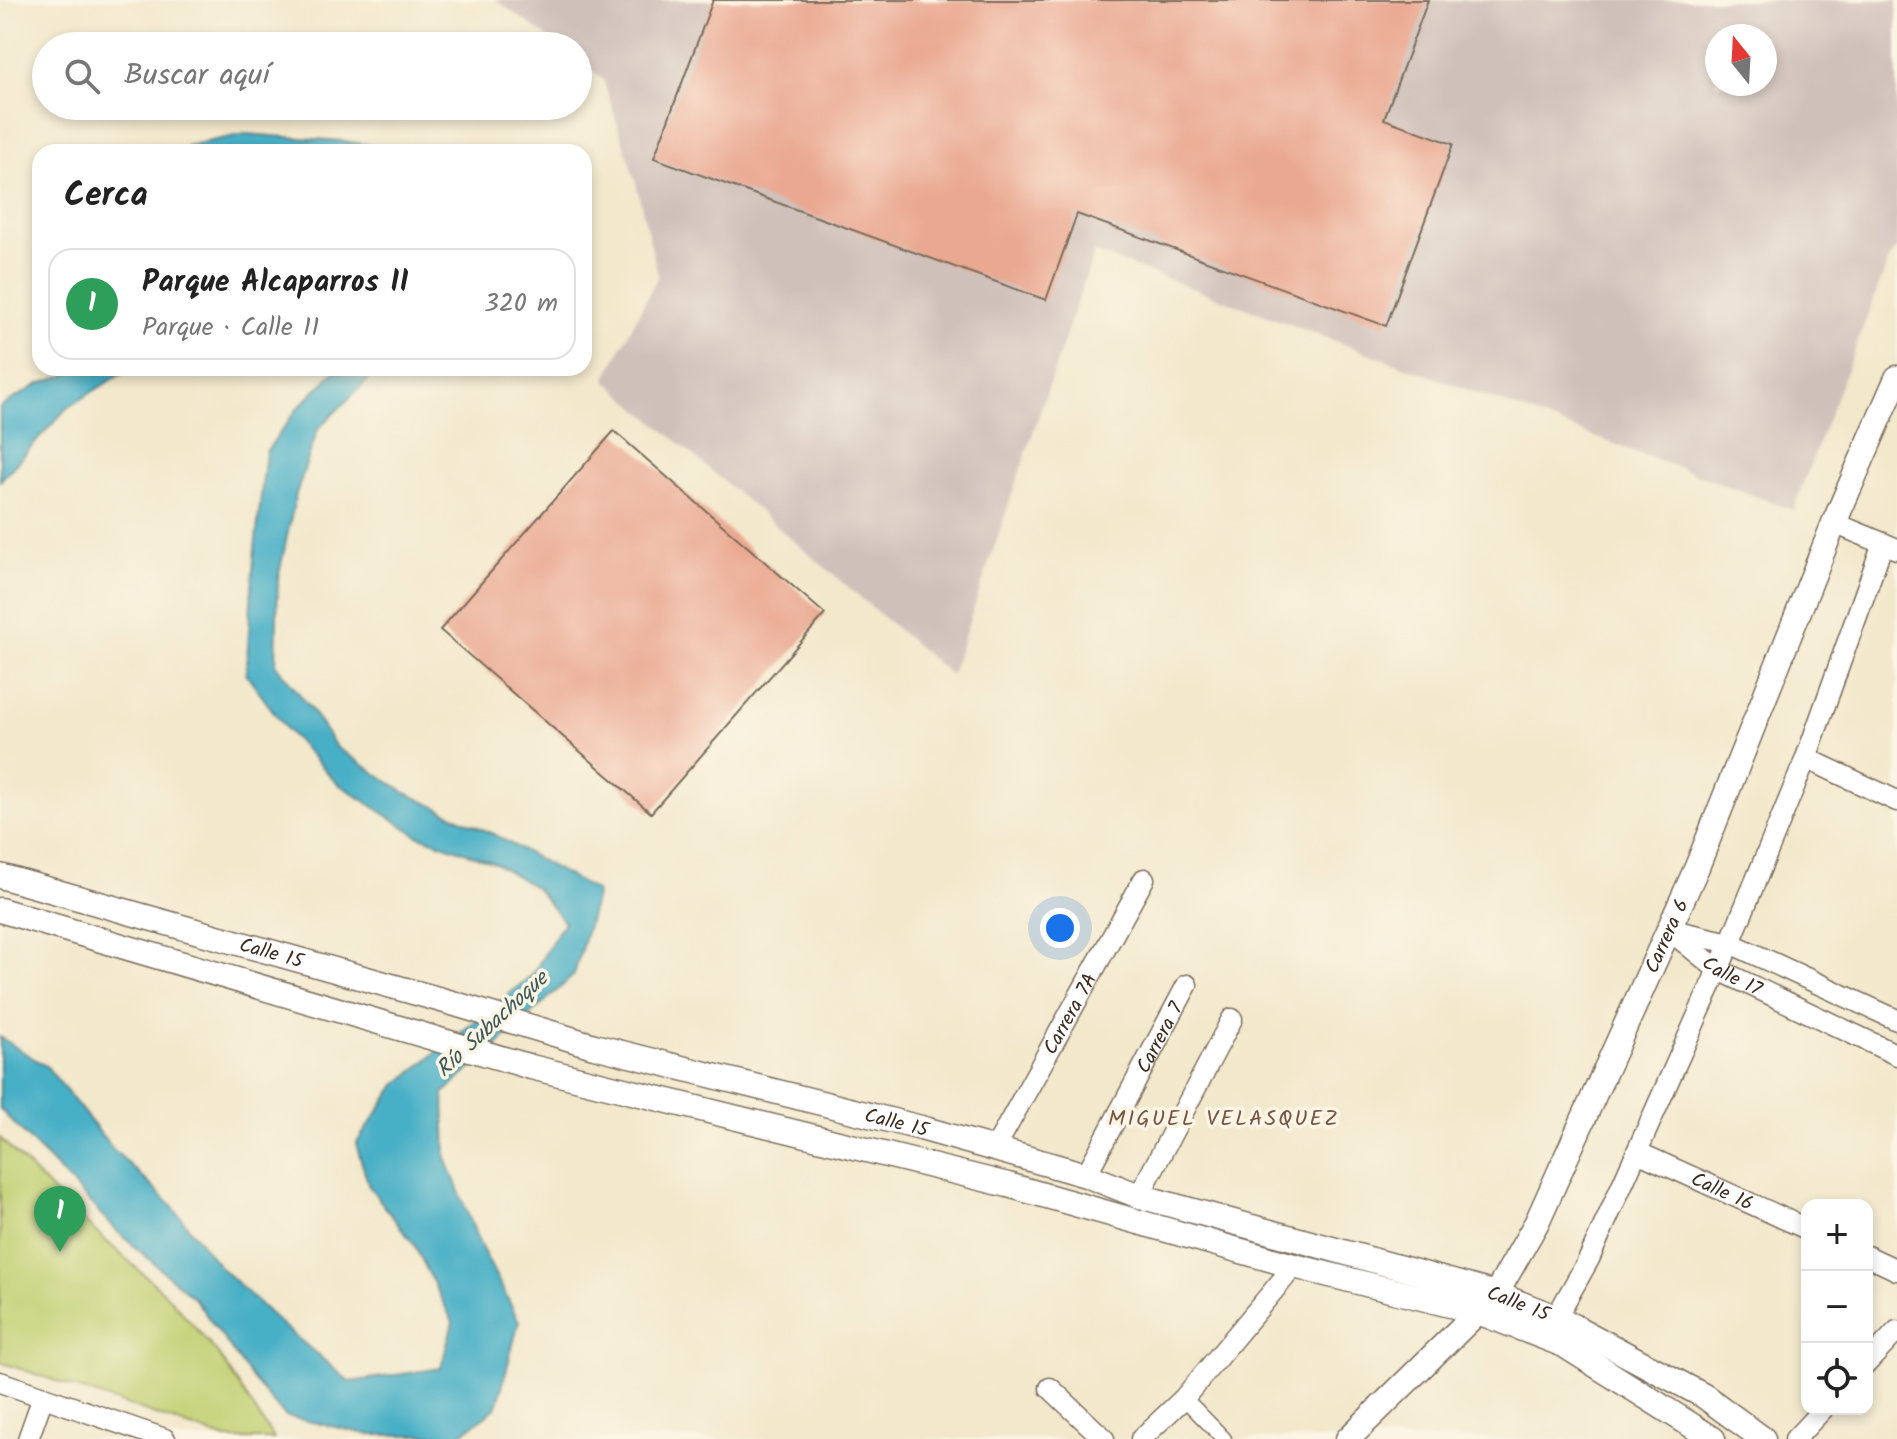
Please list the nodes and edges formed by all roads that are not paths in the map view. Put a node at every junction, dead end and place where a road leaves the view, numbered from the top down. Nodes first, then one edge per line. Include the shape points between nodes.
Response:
1 (1897, 378) edge
2 (1834, 523) junction
3 (1890, 546) edge
4 (1806, 758) junction
5 (1897, 801) edge
6 (0, 876) edge
7 (1144, 879) dead end
8 (0, 910) edge
9 (175, 925) junction
10 (1668, 929) junction
11 (1730, 943) junction
12 (161, 957) junction
13 (1717, 969) junction
14 (1187, 985) dead end
15 (1232, 1019) dead end
16 (1897, 1020) edge
17 (594, 1046) junction
18 (1897, 1055) edge
19 (577, 1079) junction
20 (994, 1150) junction
21 (1637, 1152) junction
22 (1086, 1175) junction
23 (1139, 1196) junction
24 (1801, 1226) edge
25 (1873, 1259) edge
26 (1294, 1266) junction
27 (1897, 1270) edge
28 (1496, 1294) junction
29 (1478, 1312) junction
30 (1551, 1328) junction
31 (1897, 1331) edge
32 (1873, 1357) edge
33 (0, 1382) edge
34 (1050, 1388) dead end
35 (43, 1397) junction
36 (1184, 1398) junction
37 (1817, 1415) edge
38 (142, 1435) edge
39 (1699, 1435) edge
40 (28, 1439) edge
41 (165, 1439) edge
42 (1104, 1439) edge
43 (1141, 1439) edge
44 (1224, 1439) edge
45 (1348, 1439) edge
46 (1763, 1439) edge
47 (1795, 1439) edge

1 - 2 street, Carrera 6
2 - 3 street
2 - 10 street, Carrera 6
3 - 4 street
4 - 5 street
4 - 11 street
6 - 9 street, Calle 15
7 - 20 street, Carrera 7A
8 - 12 street, Calle 15
9 - 12 street
9 - 17 street, Calle 15
10 - 11 street, Calle 17
10 - 13 street, Calle 17
10 - 28 street, Carrera 6 via 1537,1222
11 - 13 street
11 - 16 street, Calle 17
12 - 19 street, Calle 15
13 - 18 street, Calle 17
13 - 21 street
14 - 22 street, Carrera 7
15 - 23 street
17 - 19 street
17 - 20 street, Calle 15
19 - 26 street, Calle 15 via 1008,1185
20 - 22 street, Calle 15
21 - 24 street, Calle 16
21 - 30 street
22 - 23 street, Calle 15
23 - 28 street, Calle 15
25 - 27 street
26 - 29 street, Calle 15
26 - 36 street
28 - 29 street, Carrera 6
28 - 30 street, Calle 15
29 - 30 street, Calle 15
29 - 45 street, Carrera 6
30 - 39 street, Calle 15 via 1564,1345
30 - 46 street, Calle 15 via 1704,1396
31 - 32 street
33 - 35 street
34 - 42 street
35 - 38 street
35 - 40 street
36 - 43 street
36 - 44 street
37 - 47 street
38 - 41 street

